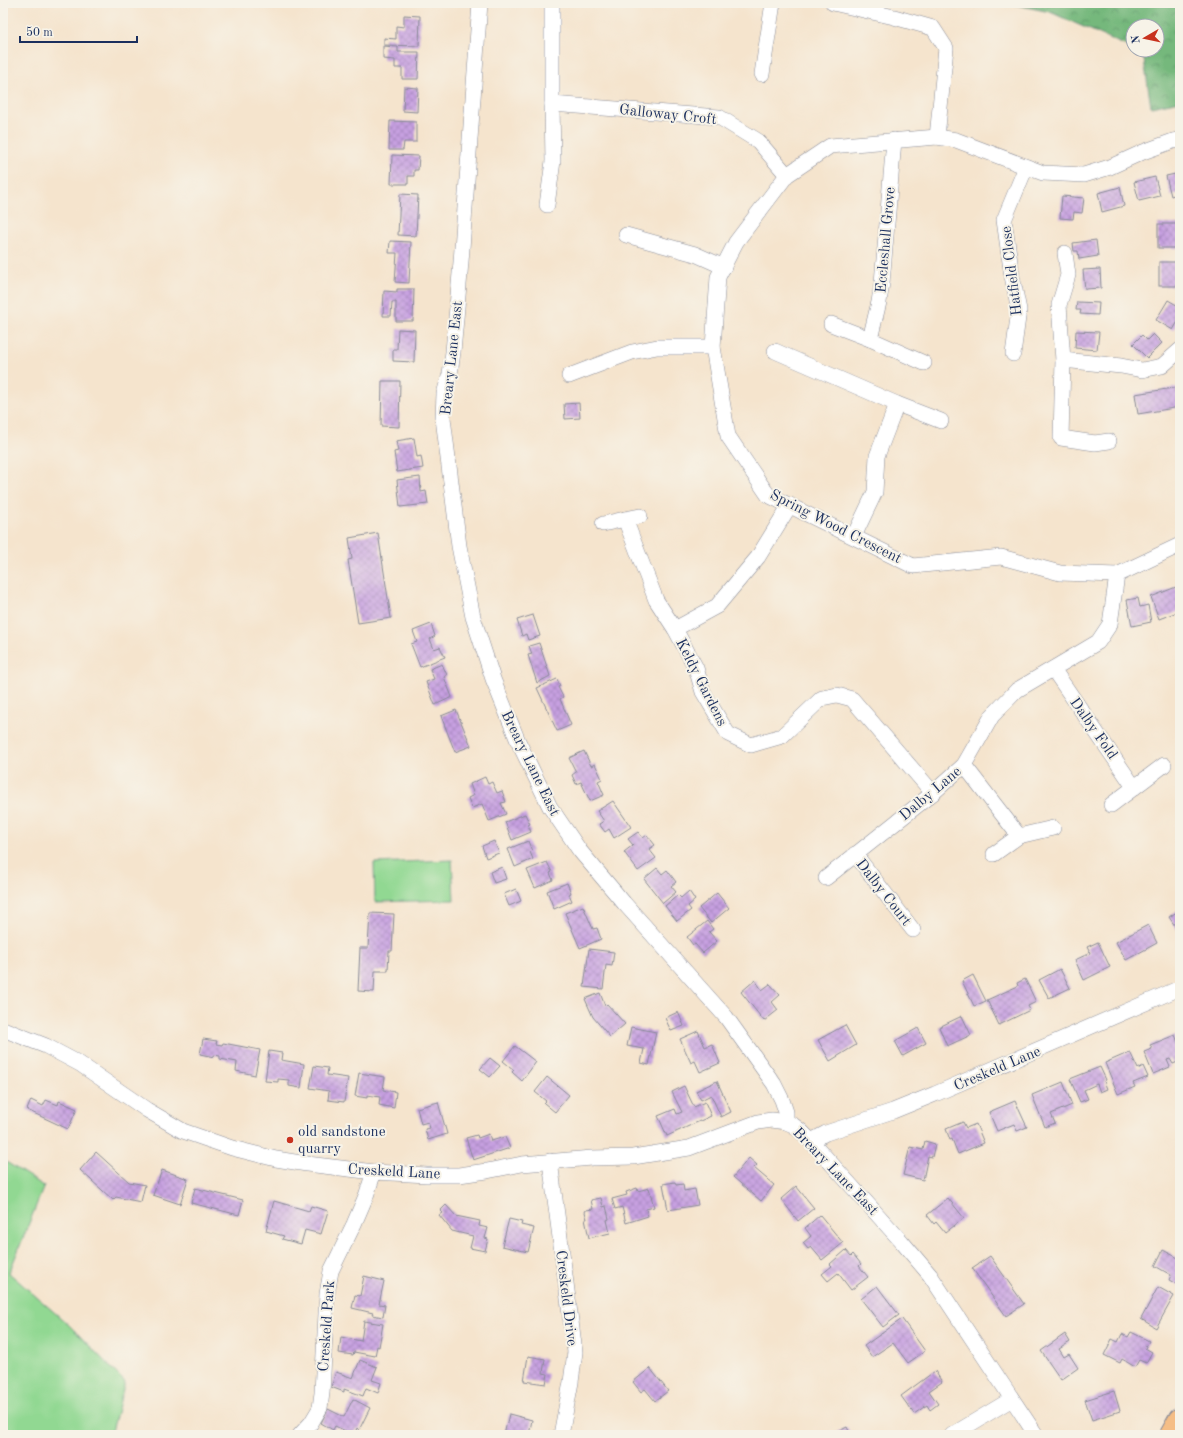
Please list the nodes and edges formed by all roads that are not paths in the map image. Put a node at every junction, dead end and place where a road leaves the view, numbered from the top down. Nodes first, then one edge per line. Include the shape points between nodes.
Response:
1 (480, 3) edge
2 (773, 3) edge
3 (833, 3) edge
4 (552, 7) dead end
5 (762, 74) dead end
6 (552, 104) junction
7 (938, 137) junction
8 (894, 140) junction
9 (1180, 140) edge
10 (1026, 167) junction
11 (787, 175) junction
12 (547, 206) dead end
13 (626, 235) dead end
14 (1065, 253) dead end
15 (724, 267) junction
16 (832, 324) dead end
17 (870, 339) junction
18 (713, 347) junction
19 (1180, 350) edge
20 (775, 352) dead end
21 (1013, 354) dead end
22 (1063, 360) junction
23 (924, 363) dead end
24 (569, 376) dead end
25 (897, 404) junction
26 (941, 421) dead end
27 (1109, 441) dead end
28 (790, 505) junction
29 (640, 516) dead end
30 (625, 519) junction
31 (603, 524) dead end
32 (854, 536) junction
33 (1180, 545) edge
34 (1118, 575) junction
35 (675, 629) junction
36 (1053, 669) junction
37 (964, 765) junction
38 (1164, 765) dead end
39 (1134, 787) junction
40 (933, 793) junction
41 (1111, 805) dead end
42 (1053, 828) dead end
43 (1019, 836) junction
44 (855, 854) junction
45 (994, 854) dead end
46 (826, 878) dead end
47 (914, 930) dead end
48 (1180, 988) edge
49 (3, 1029) edge
50 (786, 1122) junction
51 (811, 1141) junction
52 (550, 1161) junction
53 (374, 1172) junction
54 (1012, 1399) junction
55 (1180, 1419) edge
56 (300, 1435) edge
57 (560, 1435) edge
58 (952, 1435) edge
59 (1036, 1435) edge
60 (1171, 1435) edge

1 - 50 street, Breary Lane East via 453,352 444,394 443,418 459,546 473,617 493,680 518,741 550,807 580,851 726,1017 774,1084 786,1112
2 - 5 street
3 - 7 street via 933,28 946,48
4 - 6 street
6 - 11 street, Galloway Croft via 719,117 758,141
6 - 12 street via 553,161
7 - 8 street, Spring Wood Crescent
7 - 10 street, Spring Wood Crescent via 956,140
8 - 11 street, Spring Wood Crescent via 830,146
8 - 17 street, Eccleshall Grove via 882,282
9 - 10 street, Spring Wood Crescent via 1084,175 1043,173
10 - 21 street, Hatfield Close via 1004,220 1019,310
11 - 15 street, Spring Wood Crescent via 736,242
13 - 15 street via 694,254
14 - 22 street via 1068,275 1059,305
15 - 18 street, Spring Wood Crescent via 718,278
16 - 17 street
17 - 23 street
18 - 24 street via 657,347 632,352
18 - 28 street, Spring Wood Crescent via 728,436 768,495
19 - 22 street via 1162,366 1142,370
20 - 25 street
22 - 27 street via 1061,438 1095,444
25 - 26 street
25 - 32 street via 877,456 875,492
28 - 32 street, Spring Wood Crescent
28 - 35 street via 758,557 717,606
29 - 30 street
30 - 31 street
30 - 35 street, Keldy Gardens via 656,600
32 - 34 street, Spring Wood Crescent via 913,566 1001,557 1060,573
33 - 34 street, Spring Wood Crescent
34 - 36 street, Dalby Lane via 1110,624 1098,642
35 - 40 street, Keldy Gardens via 696,668 703,692 728,734 751,745 782,736 822,698 837,695 852,698
36 - 37 street, Dalby Lane via 1017,690 992,716
36 - 39 street, Dalby Fold
37 - 40 street, Dalby Lane
37 - 43 street
38 - 39 street
39 - 41 street
40 - 44 street, Dalby Lane
42 - 43 street
43 - 45 street
44 - 46 street, Dalby Lane
44 - 47 street, Dalby Court
48 - 51 street, Creskeld Lane via 935,1094 826,1133
49 - 53 street, Creskeld Lane via 46,1046 80,1064 182,1131 232,1148 276,1159
50 - 51 street, Breary Lane East
50 - 52 street, Creskeld Lane via 758,1122 689,1148 633,1157
51 - 54 street, Breary Lane East via 930,1275
52 - 53 street, Creskeld Lane via 459,1174
52 - 57 street, Creskeld Drive via 575,1352
53 - 56 street, Creskeld Park via 354,1224 331,1271 326,1294 320,1408
54 - 58 street
54 - 59 street, Breary Lane East
55 - 60 highway

